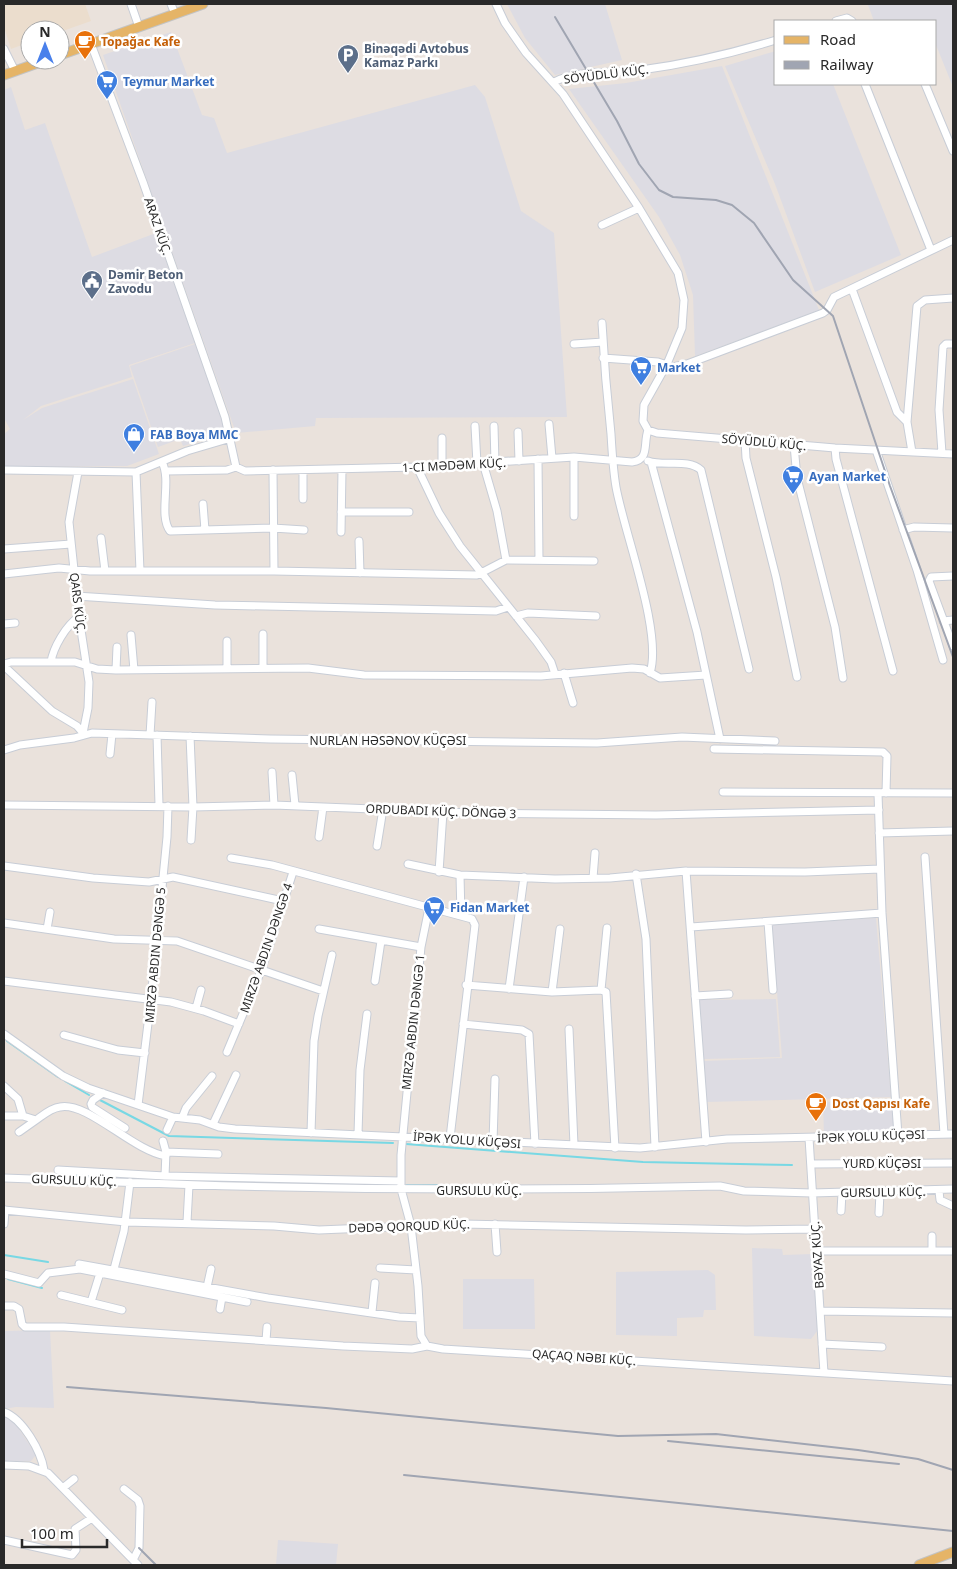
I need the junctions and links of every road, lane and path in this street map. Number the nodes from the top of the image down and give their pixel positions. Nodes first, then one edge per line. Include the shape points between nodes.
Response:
1 (131, 4) edge
2 (171, 4) edge
3 (203, 4) edge
4 (496, 4) edge
5 (175, 14) junction
6 (139, 27) junction
7 (774, 40) edge
8 (91, 44) junction
9 (4, 49) edge
10 (70, 51) edge
11 (20, 69) edge
12 (15, 71) junction
13 (4, 75) edge
14 (554, 82) junction
15 (865, 85) edge
16 (925, 85) edge
17 (953, 151) edge
18 (639, 208) junction
19 (602, 225) dead end
20 (953, 240) edge
21 (931, 250) junction
22 (852, 289) junction
23 (953, 298) edge
24 (602, 323) dead end
25 (602, 342) junction
26 (574, 344) dead end
27 (953, 344) edge
28 (603, 358) junction
29 (667, 364) junction
30 (907, 422) junction
31 (549, 424) dead end
32 (475, 426) dead end
33 (494, 426) dead end
34 (648, 430) junction
35 (518, 432) dead end
36 (231, 438) junction
37 (442, 438) dead end
38 (745, 440) junction
39 (794, 445) junction
40 (835, 448) junction
41 (876, 450) junction
42 (912, 452) junction
43 (942, 453) junction
44 (953, 454) edge
45 (574, 457) junction
46 (552, 458) junction
47 (538, 459) junction
48 (643, 459) junction
49 (519, 461) junction
50 (613, 461) junction
51 (162, 462) junction
52 (651, 462) junction
53 (495, 463) junction
54 (480, 464) junction
55 (442, 466) junction
56 (236, 467) junction
57 (417, 467) junction
58 (4, 470) edge
59 (273, 470) junction
60 (303, 470) junction
61 (342, 470) junction
62 (166, 471) junction
63 (78, 472) junction
64 (136, 472) junction
65 (303, 498) dead end
66 (203, 504) dead end
67 (341, 512) junction
68 (409, 512) dead end
69 (574, 516) dead end
70 (273, 528) junction
71 (953, 528) edge
72 (206, 530) junction
73 (304, 530) dead end
74 (903, 530) junction
75 (341, 532) dead end
76 (101, 538) dead end
77 (359, 541) dead end
78 (71, 544) junction
79 (4, 549) edge
80 (506, 560) junction
81 (538, 560) junction
82 (594, 561) dead end
83 (74, 570) junction
84 (106, 571) junction
85 (140, 571) junction
86 (274, 571) junction
87 (360, 573) junction
88 (4, 574) edge
89 (483, 574) junction
90 (953, 576) edge
91 (76, 596) junction
92 (508, 607) junction
93 (516, 616) junction
94 (596, 616) dead end
95 (79, 618) junction
96 (953, 620) edge
97 (943, 621) junction
98 (15, 623) dead end
99 (4, 624) edge
100 (263, 634) dead end
101 (131, 635) dead end
102 (227, 641) dead end
103 (953, 646) edge
104 (117, 647) dead end
105 (943, 660) dead end
106 (51, 662) junction
107 (4, 665) edge
108 (86, 665) junction
109 (263, 668) junction
110 (227, 669) junction
111 (749, 669) dead end
112 (116, 670) junction
113 (134, 670) junction
114 (893, 671) dead end
115 (650, 672) junction
116 (564, 673) junction
117 (555, 674) junction
118 (706, 675) junction
119 (797, 677) dead end
120 (843, 678) dead end
121 (152, 702) dead end
122 (573, 703) dead end
123 (83, 734) junction
124 (112, 734) junction
125 (153, 735) junction
126 (190, 736) junction
127 (720, 739) junction
128 (775, 741) dead end
129 (714, 749) dead end
130 (4, 750) edge
131 (110, 754) dead end
132 (272, 772) dead end
133 (292, 775) dead end
134 (723, 792) dead end
135 (882, 793) junction
136 (953, 793) edge
137 (4, 805) edge
138 (158, 805) junction
139 (274, 805) junction
140 (295, 805) junction
141 (168, 806) junction
142 (323, 806) junction
143 (193, 807) junction
144 (383, 809) junction
145 (879, 810) junction
146 (443, 812) junction
147 (953, 832) edge
148 (879, 833) junction
149 (319, 837) dead end
150 (191, 840) dead end
151 (377, 846) dead end
152 (595, 853) dead end
153 (231, 858) dead end
154 (924, 858) dead end
155 (408, 864) dead end
156 (4, 866) edge
157 (880, 869) junction
158 (686, 871) junction
159 (293, 872) junction
160 (439, 872) junction
161 (460, 874) junction
162 (636, 874) junction
163 (524, 877) junction
164 (593, 878) junction
165 (162, 879) junction
166 (283, 901) junction
167 (429, 908) junction
168 (50, 912) dead end
169 (882, 913) junction
170 (461, 916) junction
171 (768, 922) junction
172 (4, 923) edge
173 (608, 928) dead end
174 (691, 928) junction
175 (47, 929) junction
176 (319, 929) dead end
177 (560, 929) dead end
178 (156, 939) junction
179 (380, 941) junction
180 (421, 947) junction
181 (332, 955) dead end
182 (261, 971) junction
183 (4, 981) edge
184 (376, 981) dead end
185 (466, 985) junction
186 (509, 989) junction
187 (201, 990) dead end
188 (601, 990) junction
189 (773, 990) dead end
190 (323, 991) junction
191 (552, 992) junction
192 (729, 994) dead end
193 (695, 996) junction
194 (151, 999) junction
195 (196, 1008) junction
196 (367, 1014) dead end
197 (239, 1024) junction
198 (463, 1024) junction
199 (569, 1029) dead end
200 (4, 1034) edge
201 (64, 1035) dead end
202 (227, 1052) dead end
203 (145, 1053) junction
204 (236, 1075) dead end
205 (212, 1076) dead end
206 (495, 1079) dead end
207 (4, 1086) edge
208 (103, 1093) junction
209 (138, 1105) junction
210 (4, 1116) edge
211 (23, 1116) junction
212 (173, 1117) junction
213 (182, 1118) junction
214 (36, 1120) junction
215 (213, 1124) junction
216 (125, 1128) dead end
217 (167, 1130) dead end
218 (19, 1132) dead end
219 (310, 1133) junction
220 (358, 1134) junction
221 (944, 1134) junction
222 (953, 1134) edge
223 (898, 1135) junction
224 (402, 1136) junction
225 (450, 1138) junction
226 (809, 1138) junction
227 (163, 1141) dead end
228 (494, 1142) junction
229 (706, 1142) junction
230 (535, 1144) junction
231 (574, 1145) junction
232 (655, 1147) junction
233 (615, 1148) junction
234 (166, 1154) junction
235 (218, 1154) dead end
236 (953, 1163) edge
237 (811, 1164) junction
238 (58, 1170) dead end
239 (165, 1176) junction
240 (4, 1178) edge
241 (130, 1182) junction
242 (189, 1185) junction
243 (401, 1185) junction
244 (953, 1189) edge
245 (939, 1191) junction
246 (812, 1193) junction
247 (842, 1193) junction
248 (880, 1193) junction
249 (953, 1206) edge
250 (4, 1210) edge
251 (842, 1211) dead end
252 (879, 1213) dead end
253 (126, 1222) junction
254 (187, 1222) junction
255 (4, 1224) edge
256 (495, 1224) junction
257 (410, 1226) junction
258 (815, 1229) junction
259 (932, 1236) dead end
260 (932, 1251) junction
261 (953, 1251) edge
262 (497, 1252) dead end
263 (816, 1252) junction
264 (79, 1264) dead end
265 (380, 1268) dead end
266 (114, 1269) junction
267 (210, 1269) dead end
268 (416, 1270) junction
269 (101, 1271) junction
270 (4, 1274) edge
271 (375, 1283) dead end
272 (208, 1287) junction
273 (61, 1295) dead end
274 (222, 1297) junction
275 (91, 1302) junction
276 (246, 1302) dead end
277 (4, 1306) edge
278 (220, 1308) dead end
279 (122, 1310) dead end
280 (820, 1311) junction
281 (372, 1312) junction
282 (953, 1314) edge
283 (420, 1318) junction
284 (266, 1327) dead end
285 (266, 1341) junction
286 (822, 1344) junction
287 (427, 1346) junction
288 (882, 1347) dead end
289 (824, 1373) junction
290 (953, 1382) edge
291 (4, 1412) edge
292 (4, 1465) edge
293 (44, 1470) junction
294 (74, 1479) dead end
295 (64, 1487) junction
296 (124, 1490) dead end
297 (92, 1518) junction
298 (4, 1540) edge
299 (953, 1552) edge
300 (136, 1563) edge
301 (919, 1565) edge

1 - 6 street
2 - 5 street
3 - 5 main road
4 - 14 street, SÖYÜDLÜ KÜÇ. via 526,53
5 - 6 main road
6 - 8 main road
7 - 14 street, SÖYÜDLÜ KÜÇ. via 667,66 568,76
8 - 10 main road
8 - 36 street, ARAZ KÜÇ. via 143,182
9 - 12 street
11 - 12 main road
12 - 13 main road
14 - 18 street, SÖYÜDLÜ KÜÇ.
15 - 21 street
16 - 17 street
18 - 19 street
18 - 29 street, SÖYÜDLÜ KÜÇ. via 674,263 682,286 682,328
20 - 21 street
21 - 22 street
22 - 29 street via 831,299 823,313 688,364 673,367
22 - 30 street via 897,412
23 - 30 street via 924,300 917,306
24 - 25 street
25 - 26 street
25 - 28 street
27 - 43 street via 943,347 939,410
28 - 29 street
28 - 50 street
29 - 34 street, SÖYÜDLÜ KÜÇ. via 644,405 643,421
30 - 42 street
31 - 46 street
32 - 54 street
33 - 53 street
34 - 38 street, SÖYÜDLÜ KÜÇ.
34 - 48 street
35 - 49 street
36 - 51 street
36 - 56 street, ARAZ KÜÇ.
37 - 55 street
38 - 39 street, SÖYÜDLÜ KÜÇ.
38 - 119 street via 746,458
39 - 40 street, SÖYÜDLÜ KÜÇ.
39 - 120 street via 799,488 835,627
40 - 41 street, SÖYÜDLÜ KÜÇ.
40 - 114 street
41 - 42 street, SÖYÜDLÜ KÜÇ.
41 - 74 street
42 - 43 street, SÖYÜDLÜ KÜÇ.
43 - 44 street, SÖYÜDLÜ KÜÇ.
45 - 46 street, 1-CI MƏDƏM KÜÇ.
45 - 50 street, 1-CI MƏDƏM KÜÇ.
45 - 69 street
46 - 47 street, 1-CI MƏDƏM KÜÇ.
47 - 49 street, 1-CI MƏDƏM KÜÇ.
47 - 81 street
48 - 50 street, 1-CI MƏDƏM KÜÇ.
48 - 52 street
49 - 53 street, 1-CI MƏDƏM KÜÇ.
50 - 115 street via 616,489 643,590 653,646 654,661
51 - 62 street
51 - 64 street
52 - 111 street via 688,464 701,470
52 - 118 street
53 - 54 street, 1-CI MƏDƏM KÜÇ.
54 - 55 street, 1-CI MƏDƏM KÜÇ.
54 - 80 street via 497,511
55 - 57 street, 1-CI MƏDƏM KÜÇ.
56 - 59 street, 1-CI MƏDƏM KÜÇ. via 246,471
56 - 62 street, 1-CI MƏDƏM KÜÇ. via 218,471
57 - 61 street, 1-CI MƏDƏM KÜÇ.
57 - 89 street via 439,513
58 - 63 street
59 - 60 street, 1-CI MƏDƏM KÜÇ.
59 - 70 street
60 - 61 street, 1-CI MƏDƏM KÜÇ.
60 - 65 street
61 - 67 street
62 - 72 street via 168,530
63 - 64 street
63 - 78 street, QARS KÜÇ. via 71,507
64 - 85 street
66 - 72 street
67 - 68 street
67 - 75 street
70 - 72 street
70 - 73 street
70 - 86 street
71 - 74 street via 914,527
74 - 105 street
76 - 84 street
77 - 87 street
78 - 79 street
78 - 83 street, QARS KÜÇ.
80 - 81 street
80 - 89 street
81 - 82 street
83 - 84 street
83 - 88 street via 59,568
83 - 91 street, QARS KÜÇ.
84 - 85 street
85 - 86 street
86 - 87 street
87 - 89 street
89 - 92 street
90 - 97 street via 929,579
91 - 92 street via 215,605 496,610
91 - 95 street, QARS KÜÇ.
92 - 93 street
93 - 94 street via 528,613
93 - 117 street via 545,653
95 - 106 street via 71,623
95 - 108 street, QARS KÜÇ.
96 - 97 street
97 - 103 street
98 - 99 street
100 - 109 street
101 - 113 street
102 - 110 street
104 - 112 street
106 - 107 street via 11,662
106 - 108 street
107 - 123 street via 52,711 77,726
108 - 112 street
108 - 123 street, QARS KÜÇ. via 89,697
109 - 110 street
109 - 117 street via 308,668 364,675
110 - 113 street
112 - 113 street
115 - 116 street via 632,668
115 - 118 street via 660,678
116 - 117 street
116 - 122 street
118 - 127 street
121 - 125 street
123 - 124 street, NURLAN HƏSƏNOV KÜÇƏSI
123 - 130 street, NURLAN HƏSƏNOV KÜÇƏSI
124 - 125 street, NURLAN HƏSƏNOV KÜÇƏSI
124 - 131 street
125 - 126 street, NURLAN HƏSƏNOV KÜÇƏSI
125 - 138 street
126 - 127 street, NURLAN HƏSƏNOV KÜÇƏSI via 270,740 566,742 682,737
126 - 143 street
127 - 128 street, NURLAN HƏSƏNOV KÜÇƏSI
129 - 135 street via 883,752 887,756
132 - 139 street
133 - 140 street
134 - 135 street
135 - 136 street
135 - 145 street
137 - 138 street, ORDUBADI KÜÇ. DÖNGƏ 3
138 - 141 street, ORDUBADI KÜÇ. DÖNGƏ 3
139 - 140 street, ORDUBADI KÜÇ. DÖNGƏ 3
139 - 143 street, ORDUBADI KÜÇ. DÖNGƏ 3
140 - 142 street, ORDUBADI KÜÇ. DÖNGƏ 3
141 - 143 street, ORDUBADI KÜÇ. DÖNGƏ 3
141 - 165 street, MIRZƏ ABDIN DƏNGƏ 5
142 - 144 street, ORDUBADI KÜÇ. DÖNGƏ 3
142 - 149 street
143 - 150 street
144 - 146 street, ORDUBADI KÜÇ. DÖNGƏ 3
144 - 151 street
145 - 146 street, ORDUBADI KÜÇ. DÖNGƏ 3 via 656,815
145 - 148 street
146 - 160 street
147 - 148 street
148 - 157 street
152 - 164 street
153 - 159 street via 261,862
154 - 221 street
155 - 160 street
156 - 165 street via 93,878 149,882
157 - 158 street
157 - 169 street
158 - 162 street
158 - 174 street
159 - 166 street, MIRZƏ ABDIN DƏNGƏ 4
159 - 167 street
160 - 161 street
161 - 163 street
161 - 170 street
162 - 164 street
162 - 232 street via 646,939
163 - 164 street
163 - 186 street
165 - 166 street via 173,877
165 - 178 street, MIRZƏ ABDIN DƏNGƏ 5
166 - 182 street, MIRZƏ ABDIN DƏNGƏ 4
167 - 170 street
167 - 180 street, MIRZƏ ABDIN DƏNGƏ 1
168 - 175 street
169 - 171 street
169 - 223 street
170 - 185 street via 472,919 474,925
171 - 174 street
171 - 189 street
172 - 175 street
173 - 188 street
174 - 193 street
175 - 178 street via 114,939
176 - 179 street
177 - 191 street
178 - 182 street via 177,942
178 - 194 street, MIRZƏ ABDIN DƏNGƏ 5
179 - 180 street
179 - 184 street
180 - 224 street, MIRZƏ ABDIN DƏNGƏ 1
181 - 190 street
182 - 190 street
182 - 197 street, MIRZƏ ABDIN DƏNGƏ 4
183 - 194 street
185 - 186 street
185 - 198 street
186 - 191 street
187 - 195 street
188 - 191 street
188 - 233 street via 608,995
190 - 219 street via 314,1041
192 - 193 street
193 - 229 street
194 - 195 street
194 - 203 street, MIRZƏ ABDIN DƏNGƏ 5
195 - 197 street
196 - 220 street via 360,1070
197 - 202 street, MIRZƏ ABDIN DƏNGƏ 4
198 - 225 street
198 - 230 street via 522,1030 529,1034
199 - 231 street
200 - 208 street, İPƏK YOLU KÜÇƏSI via 63,1076
201 - 203 street via 118,1050
203 - 209 street, MIRZƏ ABDIN DƏNGƏ 5
204 - 215 street
205 - 213 street via 186,1108
206 - 228 street
207 - 211 street via 18,1099
208 - 209 street, İPƏK YOLU KÜÇƏSI
208 - 216 street via 93,1100 92,1107
209 - 212 street, İPƏK YOLU KÜÇƏSI
210 - 211 street
211 - 214 street
212 - 213 street, İPƏK YOLU KÜÇƏSI
212 - 217 street
213 - 215 street, İPƏK YOLU KÜÇƏSI
214 - 218 street
214 - 234 street via 56,1108 71,1107 151,1153
215 - 219 street, İPƏK YOLU KÜÇƏSI via 235,1129
219 - 220 street, İPƏK YOLU KÜÇƏSI
220 - 224 street, İPƏK YOLU KÜÇƏSI
221 - 222 street, İPƏK YOLU KÜÇƏSI
221 - 223 street, İPƏK YOLU KÜÇƏSI
223 - 226 street, İPƏK YOLU KÜÇƏSI
224 - 225 street, İPƏK YOLU KÜÇƏSI
224 - 243 street
225 - 228 street, İPƏK YOLU KÜÇƏSI
226 - 229 street, İPƏK YOLU KÜÇƏSI
226 - 237 street, BƏYAZ KÜÇ.
227 - 234 street
228 - 230 street, İPƏK YOLU KÜÇƏSI
229 - 232 street, İPƏK YOLU KÜÇƏSI
230 - 231 street, İPƏK YOLU KÜÇƏSI
231 - 233 street, İPƏK YOLU KÜÇƏSI
232 - 233 street, İPƏK YOLU KÜÇƏSI
234 - 235 street
234 - 239 street
236 - 237 street, YURD KÜÇƏSI
237 - 246 street, BƏYAZ KÜÇ.
238 - 239 street
239 - 243 street
240 - 241 street, GURSULU KÜÇ.
241 - 242 street, GURSULU KÜÇ.
241 - 253 street
242 - 243 street, GURSULU KÜÇ.
242 - 254 street
243 - 246 street, GURSULU KÜÇ. via 564,1190 720,1186 744,1191
243 - 257 street
244 - 245 street, GURSULU KÜÇ.
245 - 248 street, GURSULU KÜÇ.
245 - 249 street via 940,1200
246 - 247 street, GURSULU KÜÇ.
246 - 258 street, BƏYAZ KÜÇ.
247 - 248 street, GURSULU KÜÇ.
247 - 251 street
248 - 252 street
250 - 253 street, DƏDƏ QORQUD KÜÇ.
250 - 255 street
253 - 254 street, DƏDƏ QORQUD KÜÇ.
253 - 266 street
254 - 257 street, DƏDƏ QORQUD KÜÇ. via 319,1230
256 - 257 street, DƏDƏ QORQUD KÜÇ.
256 - 258 street, DƏDƏ QORQUD KÜÇ.
256 - 262 street
257 - 268 street
258 - 263 street, BƏYAZ KÜÇ.
259 - 260 street
260 - 261 street
260 - 263 street
263 - 280 street, BƏYAZ KÜÇ.
264 - 269 street
265 - 268 street
266 - 269 street
266 - 272 street
267 - 272 street
268 - 283 street
269 - 270 street via 50,1273 39,1283
269 - 274 street
269 - 275 street
271 - 281 street
272 - 281 street
273 - 275 street
274 - 276 street
274 - 278 street
275 - 279 street
277 - 285 street, QAÇAQ NƏBI KÜÇ. via 19,1309 25,1327
280 - 282 street
280 - 286 street, BƏYAZ KÜÇ.
281 - 283 street
283 - 287 street via 421,1336
284 - 285 street
285 - 287 street, QAÇAQ NƏBI KÜÇ. via 412,1349
286 - 288 street
286 - 289 street, BƏYAZ KÜÇ.
287 - 289 street, QAÇAQ NƏBI KÜÇ.
289 - 290 street, QAÇAQ NƏBI KÜÇ.
291 - 293 street via 19,1423 39,1454
292 - 293 street
293 - 295 street
294 - 295 street
295 - 297 street
296 - 300 street via 138,1500 140,1506
297 - 298 street via 76,1529 76,1550 72,1555
297 - 300 street
299 - 301 main road

